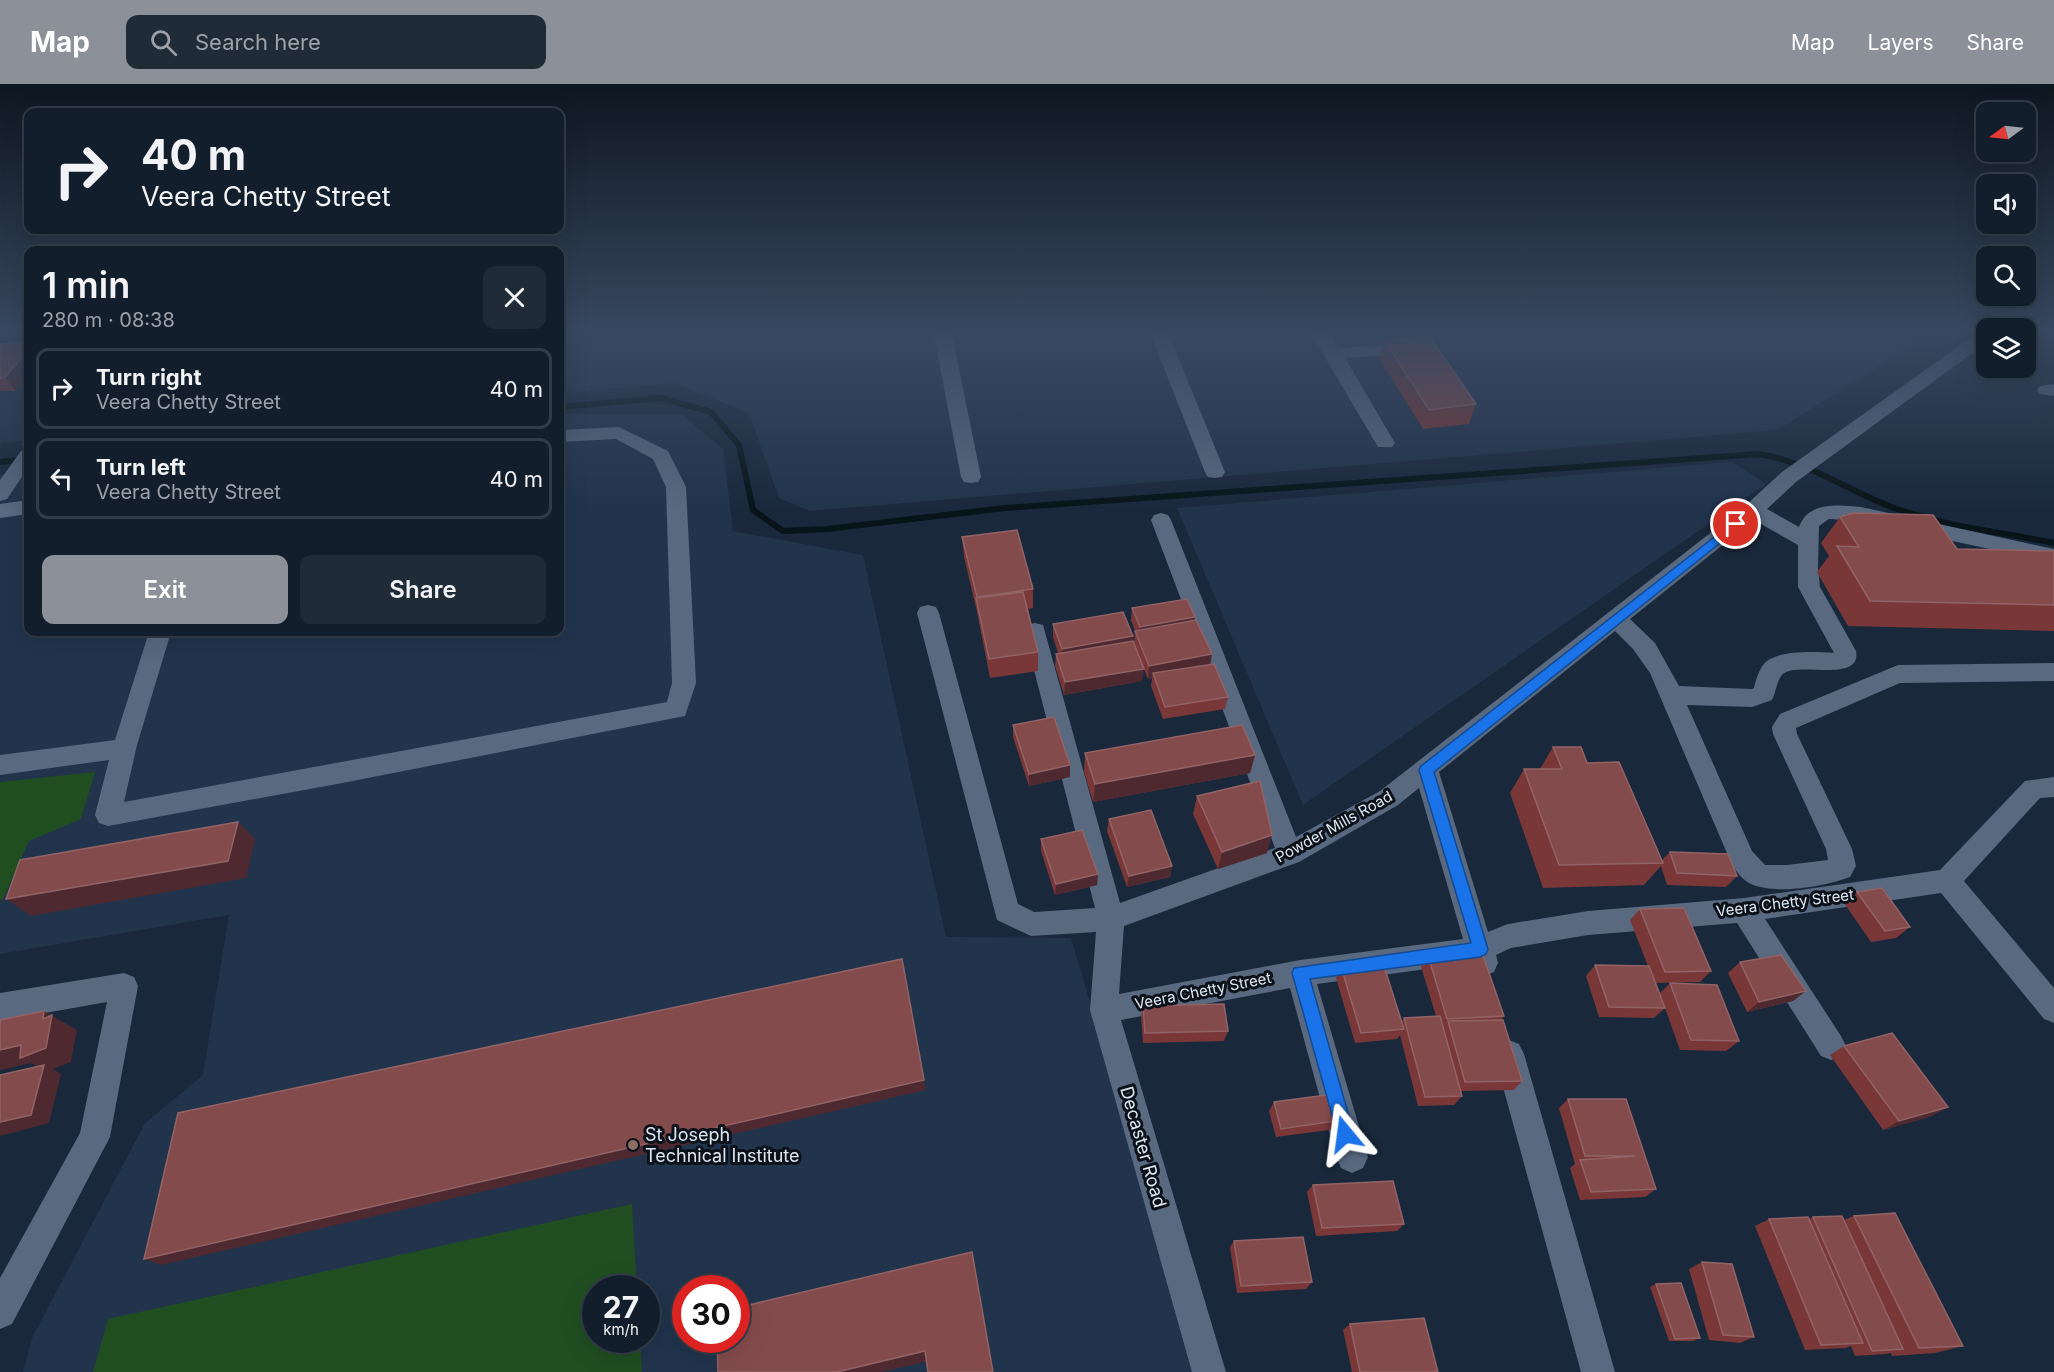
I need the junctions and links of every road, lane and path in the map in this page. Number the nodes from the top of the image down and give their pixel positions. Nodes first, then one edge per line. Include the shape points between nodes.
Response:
1 (953, 390) edge
2 (1182, 390) edge
3 (1355, 390) edge
4 (1910, 390) edge
5 (564, 436) edge
6 (1385, 443) dead end
7 (24, 462) edge
8 (1215, 472) dead end
9 (970, 477) dead end
10 (0, 494) edge
11 (24, 508) edge
12 (1753, 510) junction
13 (0, 511) edge
14 (1161, 520) dead end
15 (1809, 542) junction
16 (2054, 556) edge
17 (928, 613) dead end
18 (1615, 620) junction
19 (1035, 631) edge
20 (159, 636) edge
21 (2054, 672) edge
22 (1671, 696) junction
23 (124, 748) junction
24 (0, 765) edge
25 (1426, 770) junction
26 (2054, 787) edge
27 (1290, 854) junction
28 (1947, 881) junction
29 (1744, 910) junction
30 (1111, 919) junction
31 (1480, 949) junction
32 (1300, 973) junction
33 (1490, 984) edge
34 (0, 1007) edge
35 (2054, 1009) edge
36 (1104, 1010) junction
37 (1503, 1029) edge
38 (1831, 1046) dead end
39 (1352, 1157) dead end
40 (0, 1312) edge
41 (1209, 1372) edge
42 (1598, 1372) edge

1 - 9 street
2 - 8 street
3 - 6 street
4 - 12 street, Powder Mills Road via 1789,477
5 - 23 street via 619,433 661,456 676,487 684,683 677,709 108,815
7 - 10 street
11 - 13 street
12 - 15 street
12 - 18 street, Powder Mills Road
14 - 27 street
15 - 16 street via 1809,525 1815,518 1824,513 1846,512
15 - 22 street via 1809,587 1846,657 1841,661 1775,666 1764,694 1752,698
17 - 30 street, Powder Mills Road via 1007,911 1031,924
18 - 22 street via 1641,640
18 - 25 street, Powder Mills Road
19 - 30 street, Decaster Road
20 - 23 street
21 - 22 street via 1899,675 1788,721 1785,734 1839,849 1843,866 1825,872 1769,877 1754,872 1742,858
23 - 24 street
25 - 27 street, Powder Mills Road via 1389,798
25 - 31 street
26 - 28 street via 2034,788
27 - 30 street, Powder Mills Road
28 - 29 street, Veera Chetty Street
28 - 35 street
29 - 31 street, Veera Chetty Street via 1588,923 1508,936
29 - 38 street
30 - 36 street, Decaster Road
31 - 32 street, Veera Chetty Street
31 - 33 street
32 - 36 street, Veera Chetty Street
32 - 39 street
34 - 40 street via 124,986 95,1137
36 - 41 street, Decaster Road
37 - 42 street

